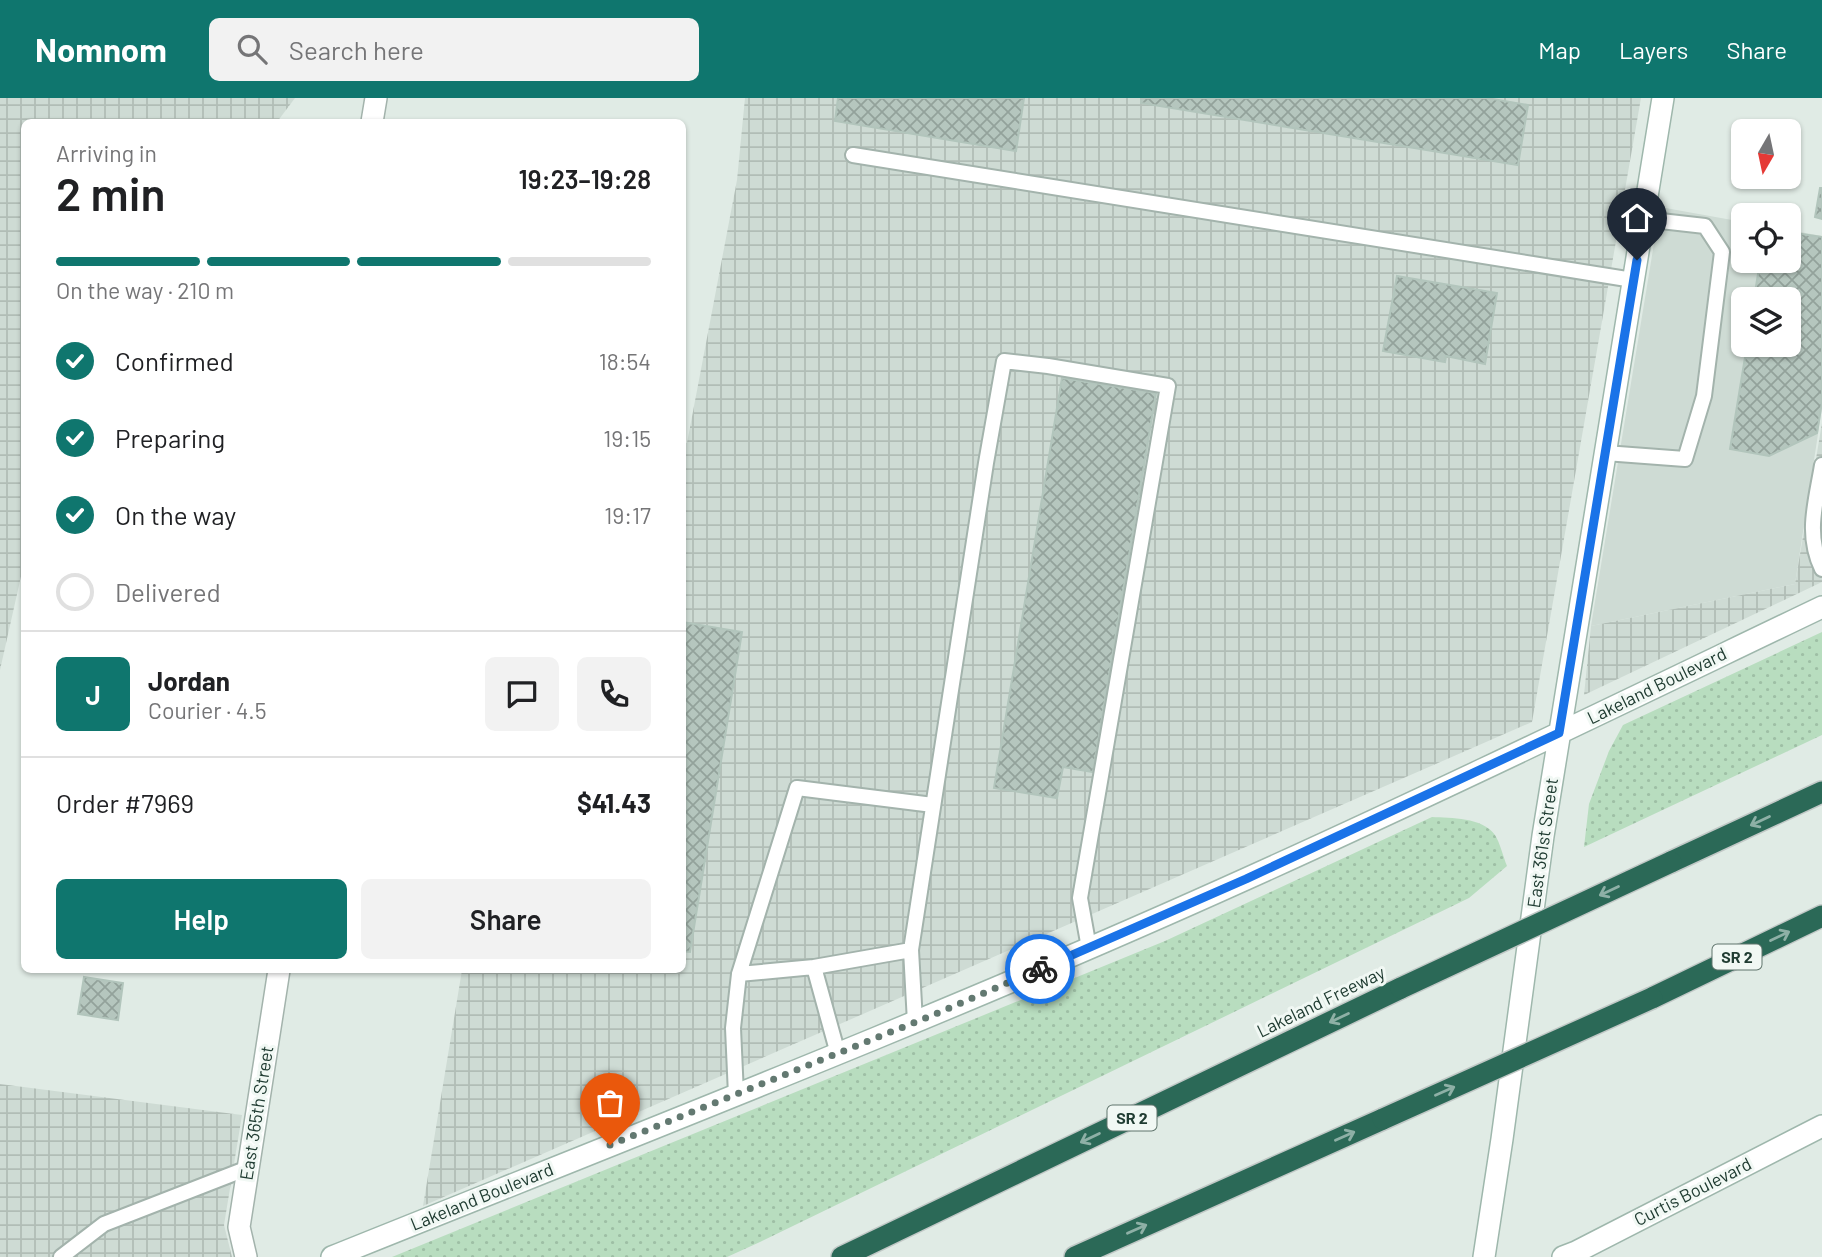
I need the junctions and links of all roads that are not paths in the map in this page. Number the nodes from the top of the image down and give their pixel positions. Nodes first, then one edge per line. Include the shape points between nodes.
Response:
1 (376, 98) edge
2 (1663, 98) edge
3 (372, 119) edge
4 (853, 155) dead end
5 (1643, 219) junction
6 (1633, 280) junction
7 (1605, 453) junction
8 (1822, 465) edge
9 (1822, 569) edge
10 (1822, 607) edge
11 (1559, 733) junction
12 (1822, 792) edge
13 (933, 805) junction
14 (1822, 916) edge
15 (1088, 948) junction
16 (911, 950) junction
17 (814, 967) junction
18 (279, 973) edge
19 (739, 974) junction
20 (915, 1023) junction
21 (838, 1054) junction
22 (736, 1095) junction
23 (1822, 1126) edge
24 (248, 1167) junction
25 (863, 1247) junction
26 (61, 1257) edge
27 (246, 1257) edge
28 (332, 1257) edge
29 (832, 1257) edge
30 (842, 1257) edge
31 (1075, 1257) edge
32 (1484, 1257) edge
33 (1563, 1257) edge

1 - 3 street
2 - 5 street, East 361st Street
4 - 6 lane
5 - 6 street, East 361st Street
5 - 7 lane via 1705,226 1722,252 1704,396 1685,459
6 - 7 street, East 361st Street
7 - 11 street, East 361st Street
8 - 9 lane via 1811,528
10 - 11 street, Lakeland Boulevard
11 - 15 street, Lakeland Boulevard
11 - 32 street, East 361st Street
12 -> 25 highway, Lakeland Freeway / SR 2, bridge
13 - 15 lane via 1004,361 1168,386 1080,898
13 - 16 lane
13 - 19 lane via 797,788
31 -> 14 highway, SR 2, bridge via 1652,998
15 - 20 street, Lakeland Boulevard
16 - 17 lane
16 - 20 lane
17 - 19 lane
17 - 21 lane
18 - 24 street, East 365th Street
19 - 22 lane via 733,1028
20 - 21 street, Lakeland Boulevard
21 - 22 street, Lakeland Boulevard
22 - 28 street, Lakeland Boulevard
23 - 33 street, Curtis Boulevard
24 - 26 lane via 104,1224
24 - 27 street, East 365th Street via 239,1227
25 - 29 highway
25 - 30 highway, Lakeland Freeway / SR 2

